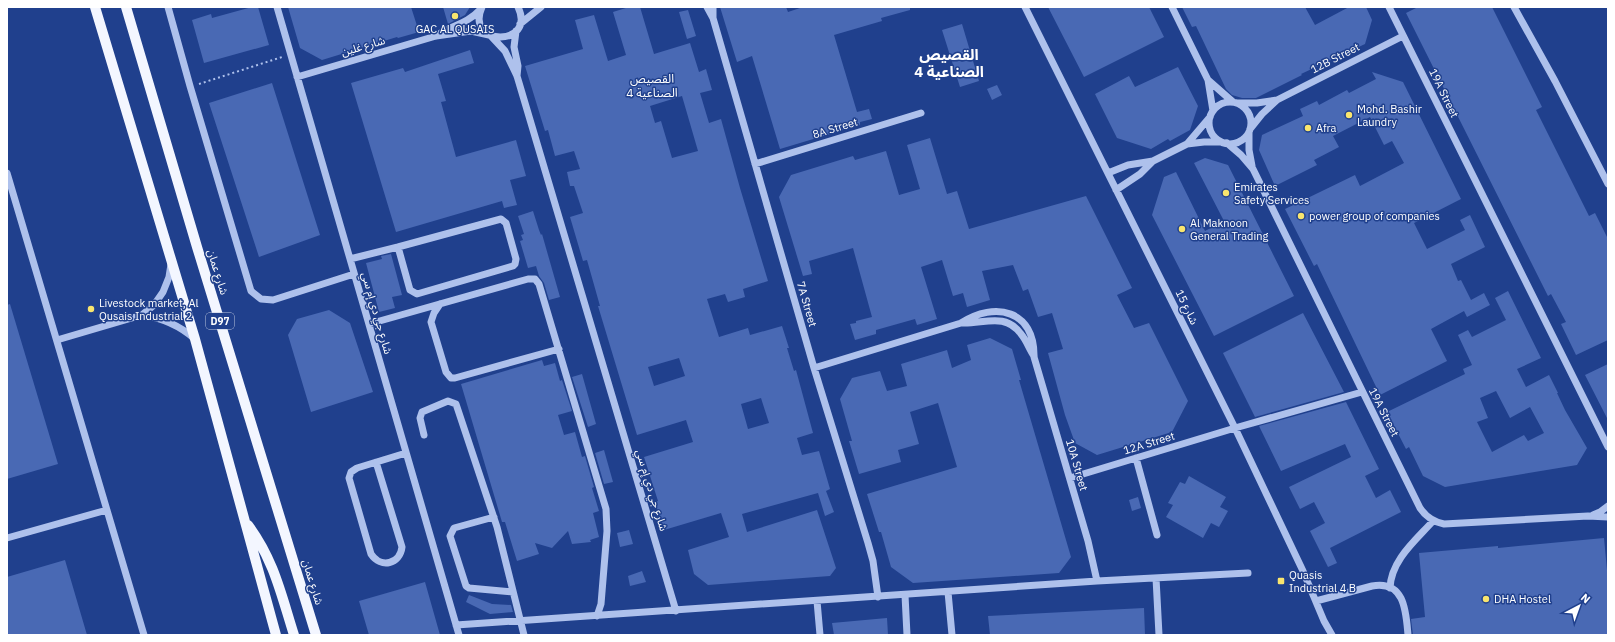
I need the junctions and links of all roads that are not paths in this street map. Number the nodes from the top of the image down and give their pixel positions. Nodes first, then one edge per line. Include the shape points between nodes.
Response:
1 (95, 7) edge
2 (126, 7) edge
3 (168, 7) edge
4 (277, 7) edge
5 (518, 7) edge
6 (541, 7) edge
7 (707, 7) edge
8 (713, 7) edge
9 (1025, 7) edge
10 (1172, 7) edge
11 (1389, 7) edge
12 (1514, 7) edge
13 (482, 8) edge
14 (713, 18) junction
15 (520, 24) junction
16 (516, 31) junction
17 (490, 35) junction
18 (436, 36) junction
19 (1403, 36) junction
20 (517, 76) junction
21 (297, 77) junction
22 (1208, 80) junction
23 (1277, 100) junction
24 (1235, 103) junction
25 (921, 113) dead end
26 (1211, 114) junction
27 (1249, 130) junction
28 (1224, 142) junction
29 (1187, 144) junction
30 (1152, 161) junction
31 (755, 164) junction
32 (1253, 169) junction
33 (7, 173) edge
34 (1108, 173) junction
35 (1608, 184) edge
36 (1116, 190) junction
37 (398, 247) junction
38 (350, 259) junction
39 (171, 262) junction
40 (354, 274) junction
41 (440, 304) junction
42 (142, 315) junction
43 (369, 324) junction
44 (195, 339) junction
45 (57, 340) junction
46 (559, 349) junction
47 (814, 368) junction
48 (1362, 392) junction
49 (1235, 428) junction
50 (424, 435) dead end
51 (1608, 447) edge
52 (406, 453) junction
53 (1136, 458) junction
54 (376, 462) junction
55 (1070, 478) junction
56 (1608, 506) edge
57 (107, 510) junction
58 (1588, 516) junction
59 (494, 517) junction
60 (1608, 517) edge
61 (244, 520) junction
62 (1433, 521) junction
63 (1157, 535) dead end
64 (7, 538) edge
65 (1248, 572) dead end
66 (1156, 578) junction
67 (1097, 581) junction
68 (1390, 588) junction
69 (513, 592) junction
70 (948, 592) junction
71 (905, 595) junction
72 (878, 597) junction
73 (818, 601) junction
74 (1316, 602) junction
75 (676, 611) junction
76 (598, 616) junction
77 (520, 621) junction
78 (1324, 621) junction
79 (456, 625) junction
80 (144, 635) edge
81 (276, 635) edge
82 (294, 635) edge
83 (316, 635) edge
84 (459, 635) edge
85 (524, 635) edge
86 (820, 635) edge
87 (906, 635) edge
88 (952, 635) edge
89 (1159, 635) edge
90 (1325, 635) edge
91 (1332, 635) edge
92 (1408, 635) edge

1 - 39 main road, D97
2 - 83 main road, شارع عمان / D97
3 - 40 street via 251,291 261,299 273,300
4 - 21 street, شارع جي دي إم سي
5 - 15 street via 521,13
6 - 15 street
7 - 14 street
8 - 14 street
9 - 34 street, شارع 15
10 - 22 street
11 - 19 street, 19A Street
12 - 35 street
13 - 17 street, شارع غلين via 481,26
13 - 18 street, شارع غلين via 466,21
14 - 31 street, 7A Street
15 - 16 street
16 - 17 street, شارع غلين via 507,37 496,38
16 - 20 street, شارع جي دي إم سي via 514,47
17 - 18 street, شارع غلين via 471,31
17 - 20 street, شارع جي دي إم سي via 505,52
18 - 21 street, شارع غلين
19 - 23 street, 12B Street
19 - 51 street, 19A Street
20 - 75 street, شارع جي دي إم سي
21 - 38 street, شارع جي دي إم سي
22 - 24 street
22 - 26 street
23 - 24 street
23 - 27 street
24 - 26 street via 1222,104
24 - 27 street via 1249,114
25 - 31 street, 8A Street
26 - 28 street via 1210,128 1216,138
26 - 29 street
27 - 28 street via 1242,140 1232,144
27 - 32 street
28 - 29 street
28 - 32 street via 1241,155
29 - 30 street
30 - 34 street via 1128,165
30 - 36 street via 1140,174
31 - 47 street, 7A Street
32 - 48 street, 19A Street
33 - 45 street
34 - 36 street, شارع 15
36 - 49 street, شارع 15
37 - 37 street via 500,219 506,223 516,262 510,267 417,294 410,290
37 - 38 street
38 - 40 street, شارع جي دي إم سي
39 - 42 street via 163,292 154,305
39 - 44 main road, D97
40 - 43 street, شارع جي دي إم سي
41 - 43 street
41 - 46 street via 528,279 535,280 539,284
41 - 46 street via 431,322 446,372 451,378
42 - 44 street via 171,322
42 - 45 street
43 - 52 street, شارع جي دي إم سي
44 - 61 main road, D97
45 - 57 street
46 - 76 street via 606,509 607,531
47 - 55 street, 10A Street via 961,323 989,320 1007,323 1021,334 1034,356
47 - 72 street, 7A Street via 868,543
48 - 49 street, 12A Street
48 - 62 street, 19A Street via 1420,508
49 - 53 street, 12A Street
49 - 74 street, شارع 15
50 - 59 street via 420,418 422,412 448,402 456,404
52 - 54 street
52 - 79 street, شارع جي دي إم سي
53 - 55 street, 12A Street
53 - 63 street
54 - 54 street via 354,470 348,481 371,554 377,561 385,564 397,559 402,547
55 - 67 street, 10A Street
56 - 58 street
57 - 64 street
57 - 80 street
58 - 60 street
58 - 62 street via 1444,524
59 - 69 street
59 - 69 street via 454,528 450,536 466,586
61 - 81 main road, D97
61 - 82 main road via 266,551
62 - 68 street via 1398,562 1392,574
65 - 66 street
66 - 67 street
66 - 89 street
67 - 70 street
68 - 74 street via 1372,586
68 - 92 street via 1399,595 1404,605
69 - 77 street
70 - 71 street
70 - 88 street
71 - 72 street
71 - 87 street
72 - 73 street
73 - 75 street
73 - 86 street
74 - 78 street, شارع 15
75 - 76 street
76 - 77 street
77 - 79 street
77 - 85 street
78 - 90 street, شارع 15
78 - 91 street, شارع 15
79 - 84 street, شارع جي دي إم سي

